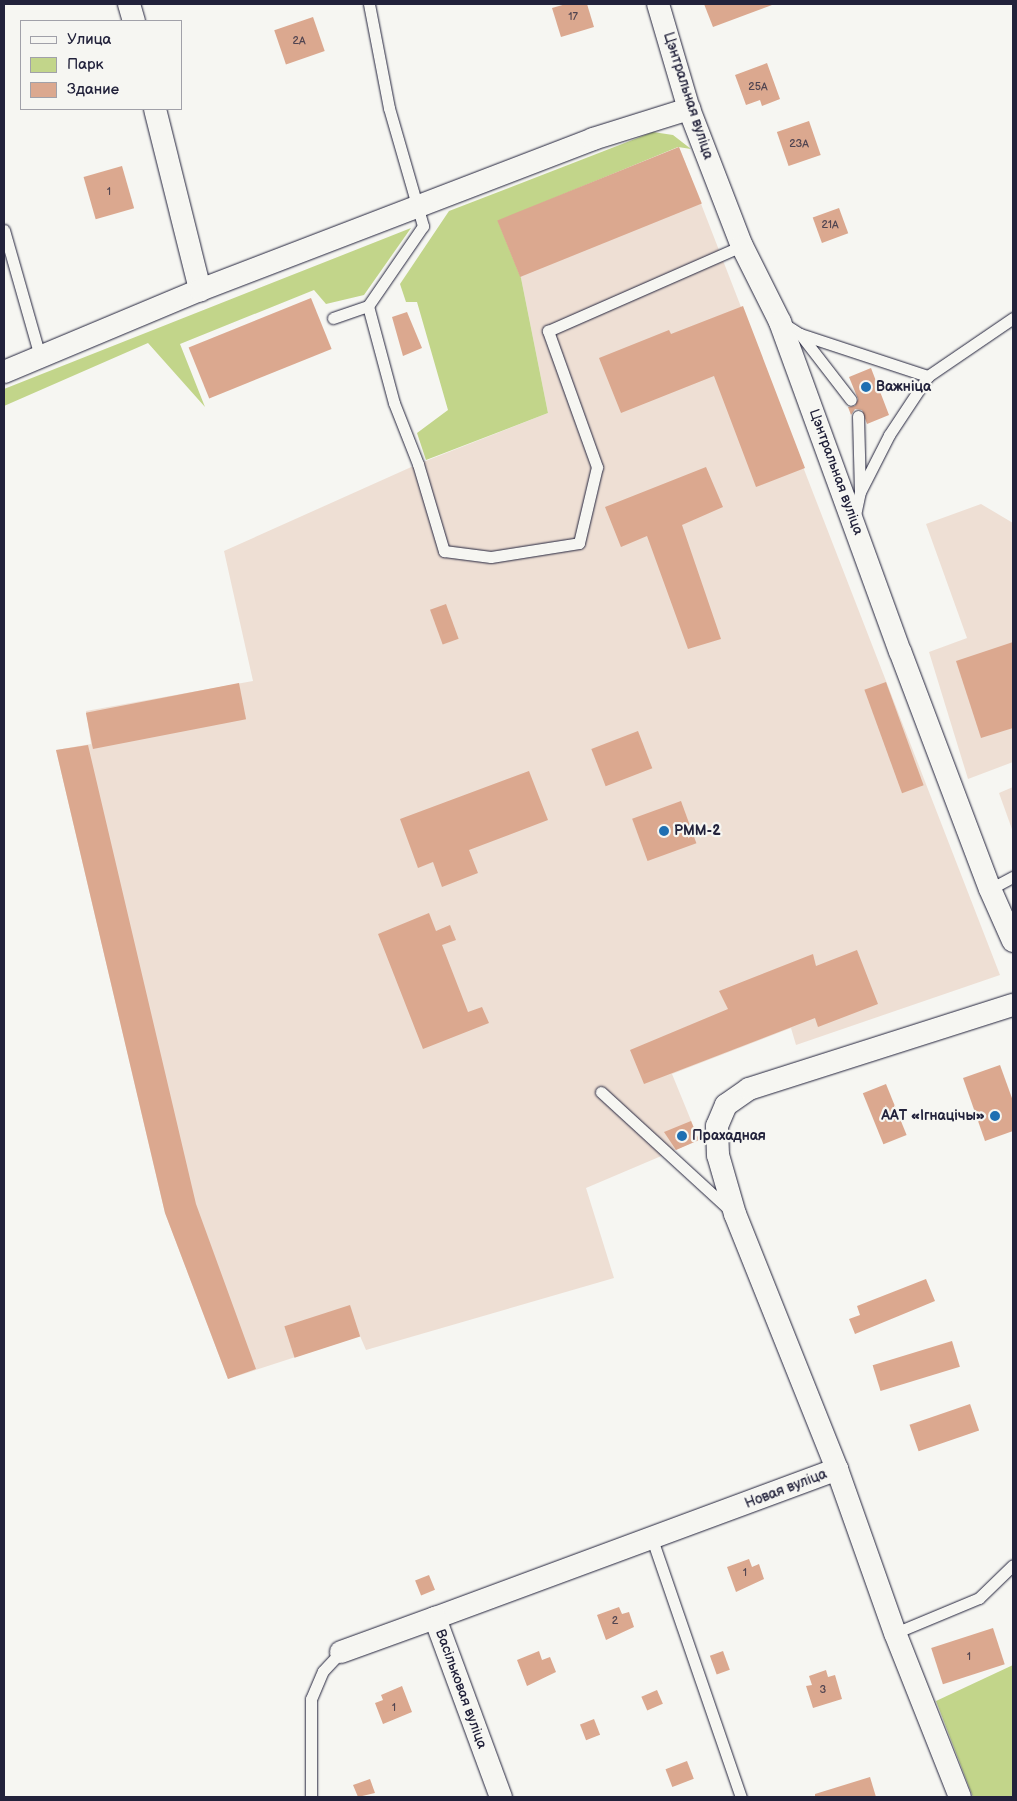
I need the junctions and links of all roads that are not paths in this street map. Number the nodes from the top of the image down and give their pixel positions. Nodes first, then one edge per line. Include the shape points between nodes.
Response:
1 (129, 4) edge
2 (370, 4) edge
3 (658, 4) edge
4 (134, 20) edge
5 (689, 109) junction
6 (155, 110) edge
7 (419, 208) junction
8 (4, 230) edge
9 (742, 246) junction
10 (200, 290) junction
11 (368, 306) junction
12 (333, 318) dead end
13 (1013, 318) edge
14 (780, 322) junction
15 (800, 334) junction
16 (40, 356) junction
17 (4, 372) edge
18 (928, 376) junction
19 (851, 400) dead end
20 (858, 416) dead end
21 (860, 492) junction
22 (854, 522) junction
23 (1013, 877) edge
24 (990, 889) junction
25 (1013, 941) edge
26 (1013, 1005) edge
27 (601, 1092) dead end
28 (735, 1214) junction
29 (837, 1469) junction
30 (652, 1539) junction
31 (1013, 1565) edge
32 (435, 1618) junction
33 (895, 1633) junction
34 (341, 1652) joint
35 (311, 1797) edge
36 (501, 1797) edge
37 (741, 1797) edge
38 (960, 1797) edge

1 - 4 street
2 - 7 lane via 389,108 402,161
3 - 5 street, Цэнтральная вуліца
5 - 7 street via 593,139
5 - 9 street, Цэнтральная вуліца
6 - 10 street
7 - 10 street
7 - 11 lane via 423,226
8 - 16 lane
9 - 11 lane via 548,331 597,467 579,543 569,545 491,557 444,551 418,464 394,404
9 - 14 street, Цэнтральная вуліца
10 - 16 street
11 - 12 lane
13 - 18 lane
14 - 15 lane
14 - 22 street, Цэнтральная вуліца
15 - 18 lane
15 - 19 lane
16 - 17 street
18 - 21 lane via 889,435
20 - 21 lane
21 - 22 lane
22 - 24 street, Цэнтральная вуліца
23 - 24 lane
24 - 25 street, Цэнтральная вуліца
26 - 28 street via 749,1089 726,1104 717,1126 718,1155
27 - 28 lane
28 - 29 street
29 - 30 street, Новая вуліца
29 - 33 street, Новая вуліца
30 - 32 street, Новая вуліца
30 - 37 lane
31 - 33 lane via 978,1598
32 - 34 street, Васільковая вуліца
32 - 36 street, Васільковая вуліца
33 - 38 street, Новая вуліца
34 - 35 lane via 323,1671 311,1700

